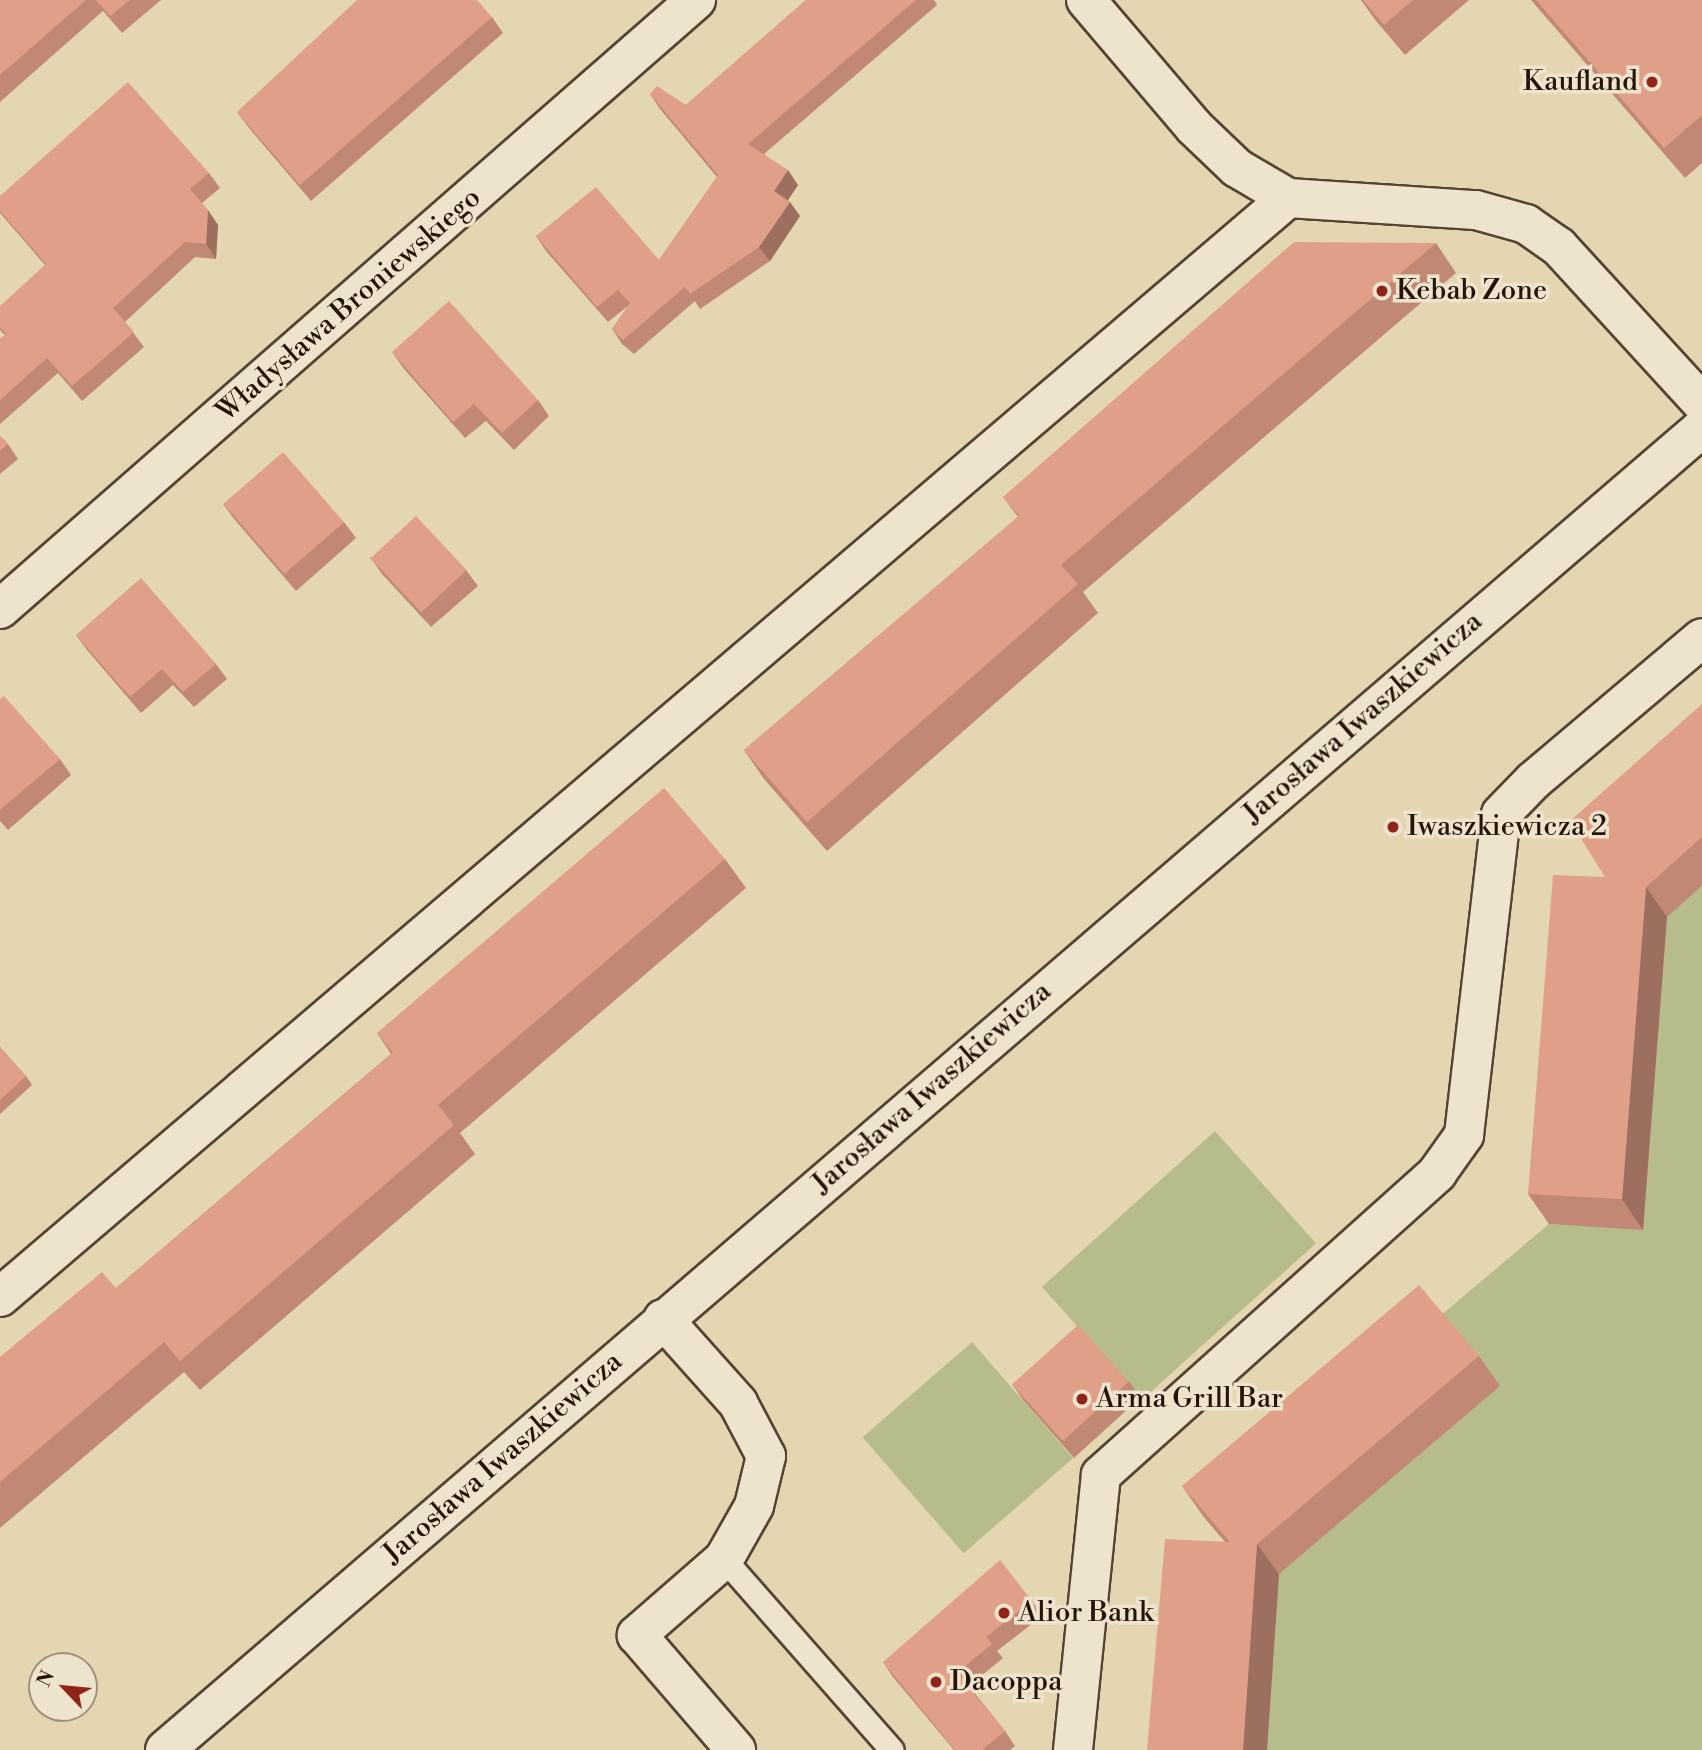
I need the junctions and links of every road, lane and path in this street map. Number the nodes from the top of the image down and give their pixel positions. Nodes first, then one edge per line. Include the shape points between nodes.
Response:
1 (696, 0) edge
2 (1086, 0) edge
3 (1288, 198) junction
4 (1702, 402) edge
5 (1702, 428) edge
6 (0, 609) edge
7 (1702, 638) edge
8 (0, 1297) edge
9 (663, 1318) junction
10 (724, 1559) junction
11 (165, 1750) edge
12 (736, 1750) edge
13 (892, 1750) edge
14 (1073, 1750) edge

1 - 6 street, Władysława Broniewskiego
2 - 3 street via 1194,127 1237,168
3 - 4 street via 1476,210 1526,224 1559,247
3 - 8 street
5 - 9 street, Jarosława Iwaszkiewicza
7 - 14 street via 1533,781 1501,814 1464,1135 1437,1173 1101,1475
9 - 10 street via 738,1404 764,1446 764,1474 754,1506
9 - 11 street, Jarosława Iwaszkiewicza
10 - 12 street via 637,1635
10 - 13 lane

